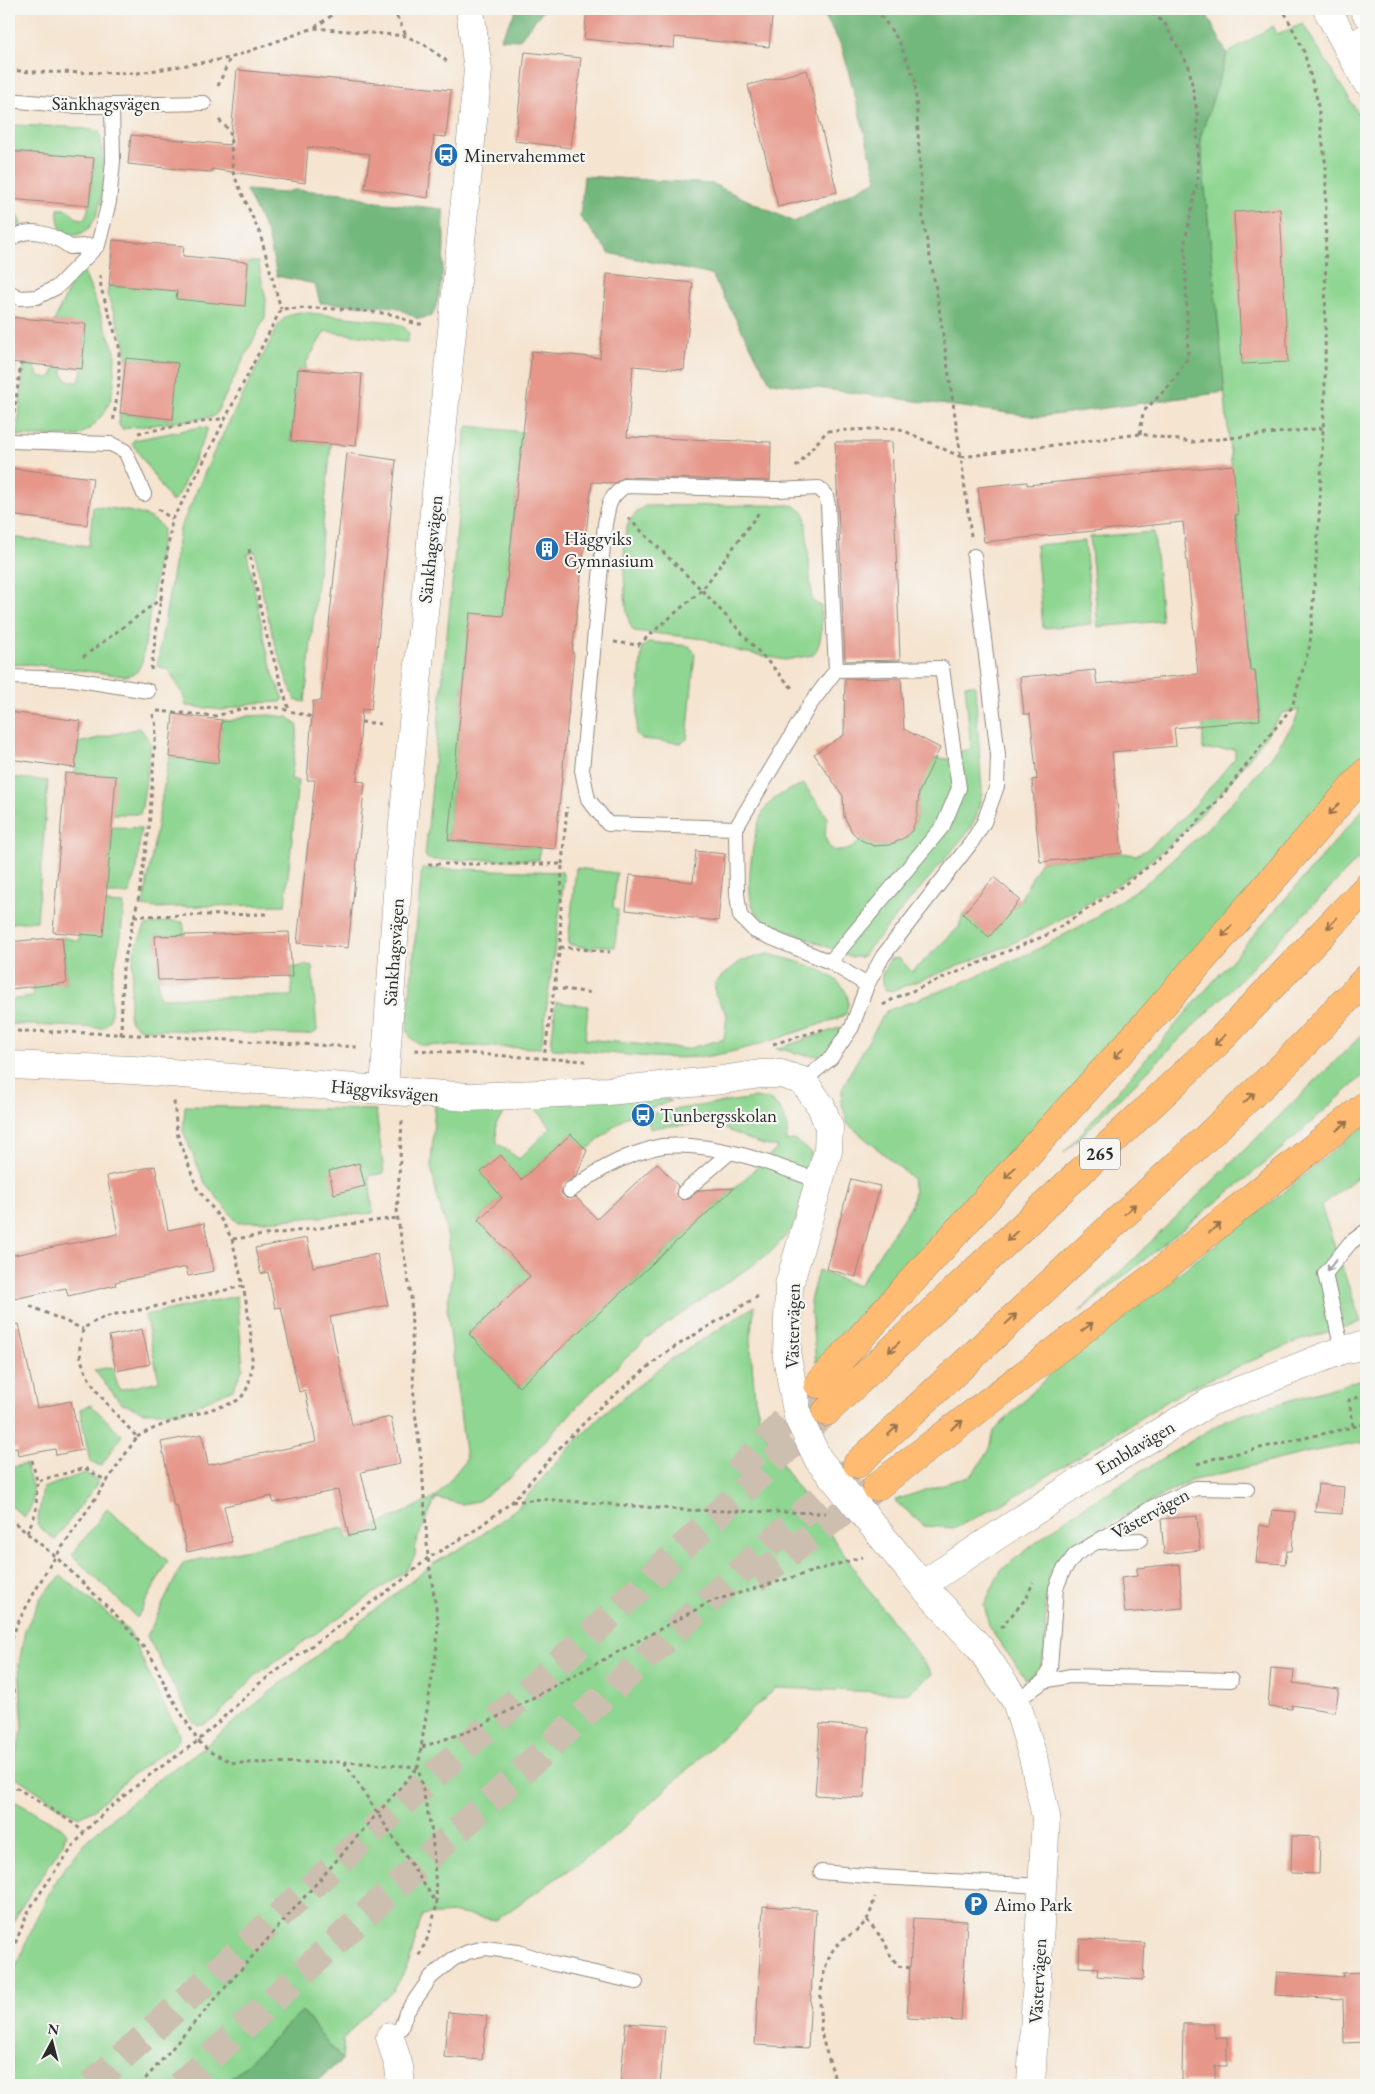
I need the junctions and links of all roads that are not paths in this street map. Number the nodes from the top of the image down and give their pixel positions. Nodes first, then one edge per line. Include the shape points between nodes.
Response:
1 (470, 9) edge
2 (1327, 9) edge
3 (1364, 9) edge
4 (1366, 13) edge
5 (1357, 44) edge
6 (1366, 81) edge
7 (9, 100) edge
8 (204, 103) road end
9 (112, 105) junction
10 (9, 241) edge
11 (98, 245) junction
12 (9, 292) edge
13 (9, 441) edge
14 (144, 494) dead end
15 (974, 556) road end
16 (836, 670) junction
17 (9, 677) edge
18 (148, 691) road end
19 (1366, 772) edge
20 (736, 828) junction
21 (1366, 888) edge
22 (830, 962) junction
23 (1366, 979) edge
24 (867, 984) junction
25 (9, 1065) edge
26 (803, 1081) junction
27 (384, 1090) junction
28 (1366, 1105) edge
29 (729, 1152) junction
30 (820, 1181) junction
31 (570, 1191) dead end
32 (684, 1192) dead end
33 (1366, 1231) edge
34 (1354, 1348) edge
35 (818, 1384) tunnel mouth
36 (826, 1412) tunnel mouth
37 (857, 1464) tunnel mouth
38 (876, 1487) tunnel mouth
39 (1247, 1489) dead end
40 (1140, 1540) dead end
41 (1097, 1542) junction
42 (922, 1585) junction
43 (1231, 1680) dead end
44 (1044, 1681) junction
45 (1016, 1702) junction
46 (821, 1872) dead end
47 (1042, 1886) junction
48 (636, 1982) dead end
49 (390, 2037) joint
50 (401, 2085) edge
51 (1031, 2085) edge

1 - 27 street, Sänkhagsvägen via 478,70 399,864
2 - 5 street
3 - 4 street
5 - 6 street
7 - 9 lane, Sänkhagsvägen via 72,106
8 - 9 lane, Sänkhagsvägen
9 - 11 lane via 110,202
10 - 11 lane via 14,236 37,232 70,247
11 - 12 lane via 57,287 37,297 20,298
13 - 14 lane via 111,444 125,451
15 - 24 lane via 998,755 997,786 984,822 971,843 883,956
16 - 20 lane via 809,706
16 - 20 lane via 828,505 819,488 625,486 614,494 605,524 582,770 588,799 608,824
16 - 22 lane via 942,668 959,788 943,826
17 - 18 lane via 73,679
19 -> 35 highway via 1154,1015
20 - 22 lane via 740,916 755,930
21 -> 36 highway, 265 via 1223,1038
22 - 24 lane
37 -> 23 highway via 1286,1063
24 - 26 lane via 852,1027 831,1058
25 - 27 street, Häggviksvägen via 142,1071
26 - 27 street, Häggviksvägen via 781,1074 760,1074 608,1091 477,1096
26 - 30 street, Västervägen via 821,1106 829,1128 828,1151
38 -> 28 highway via 1157,1274
29 - 30 lane
29 - 31 lane via 661,1146 622,1158
29 - 32 lane
30 - 42 street, Västervägen via 790,1285 787,1357 798,1417 818,1459
33 -> 34 lane via 1350,1243 1325,1274
34 - 42 street, Emblavägen via 1210,1402 1094,1472
39 - 41 lane, Västervägen via 1196,1488 1154,1507
40 - 41 lane
41 - 44 lane, Västervägen via 1075,1555 1056,1588 1050,1668
42 - 45 street, Västervägen via 980,1648
43 - 44 lane via 1070,1676
44 - 45 lane
45 - 47 street, Västervägen via 1033,1756 1046,1817
46 - 47 lane
47 - 51 street, Västervägen
48 - 49 lane via 554,1964 518,1952 485,1948 453,1959 431,1977 406,2013 401,2028
49 - 50 street

